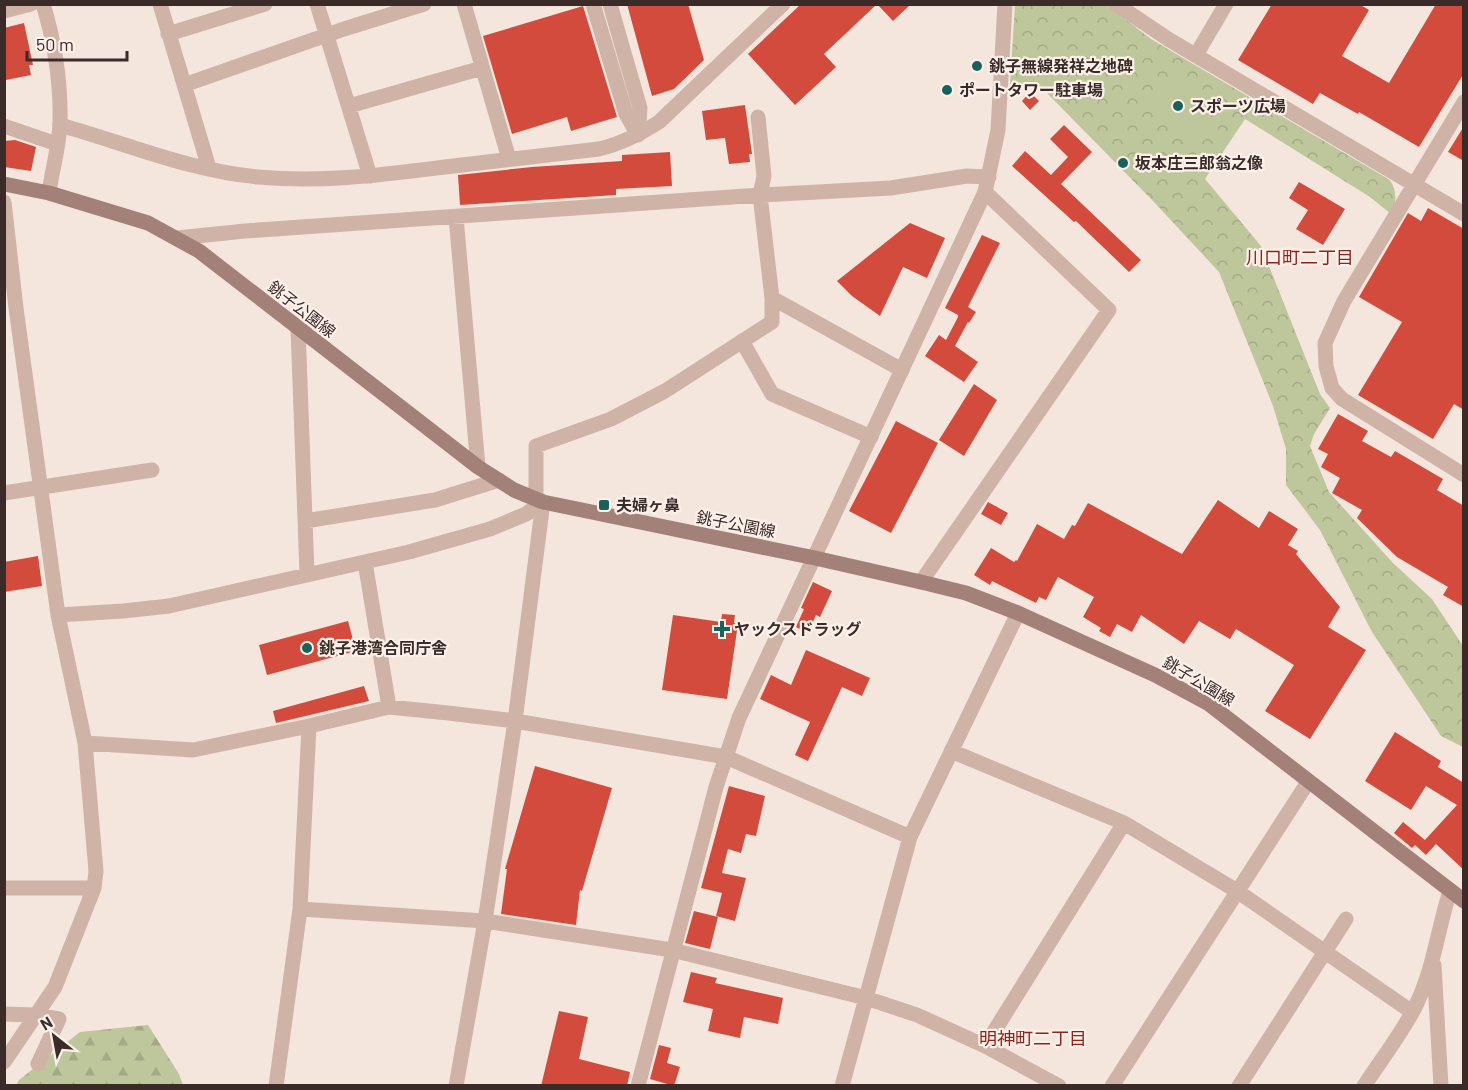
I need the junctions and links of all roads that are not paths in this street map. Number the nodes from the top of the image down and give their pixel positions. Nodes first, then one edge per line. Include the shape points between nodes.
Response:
1 (31, 4) edge
2 (43, 4) edge
3 (160, 4) edge
4 (265, 4) edge
5 (317, 4) edge
6 (424, 4) edge
7 (464, 4) edge
8 (593, 4) edge
9 (610, 4) edge
10 (783, 4) edge
11 (1005, 4) edge
12 (1116, 4) edge
13 (1226, 4) edge
14 (4, 11) edge
15 (168, 34) junction
16 (327, 36) junction
17 (1196, 55) junction
18 (482, 68) junction
19 (184, 85) junction
20 (1464, 102) edge
21 (349, 106) junction
22 (758, 117) dead end
23 (60, 125) junction
24 (4, 126) edge
25 (638, 135) junction
26 (57, 144) junction
27 (509, 159) junction
28 (208, 168) junction
29 (370, 176) junction
30 (4, 184) edge
31 (987, 185) junction
32 (1415, 186) junction
33 (49, 193) junction
34 (760, 195) junction
35 (4, 202) edge
36 (1464, 214) edge
37 (456, 217) junction
38 (177, 238) junction
39 (8, 271) edge
40 (771, 298) junction
41 (298, 328) junction
42 (742, 341) junction
43 (902, 370) junction
44 (871, 437) junction
45 (478, 466) junction
46 (152, 470) dead end
47 (1464, 475) edge
48 (499, 480) junction
49 (40, 487) junction
50 (4, 493) edge
51 (539, 501) junction
52 (305, 522) junction
53 (814, 558) junction
54 (365, 562) junction
55 (307, 573) junction
56 (921, 582) junction
57 (1018, 613) junction
58 (58, 615) junction
59 (389, 707) junction
60 (515, 721) junction
61 (309, 726) junction
62 (85, 743) junction
63 (951, 751) junction
64 (726, 757) junction
65 (1308, 782) junction
66 (1124, 823) junction
67 (910, 837) junction
68 (4, 888) edge
69 (94, 888) junction
70 (1237, 891) junction
71 (1450, 891) junction
72 (1464, 901) edge
73 (300, 909) junction
74 (1346, 919) dead end
75 (484, 921) junction
76 (672, 950) junction
77 (1324, 952) junction
78 (1434, 959) junction
79 (866, 998) junction
80 (1412, 1012) junction
81 (4, 1014) edge
82 (36, 1015) junction
83 (985, 1046) junction
84 (4, 1062) edge
85 (38, 1064) dead end
86 (276, 1086) edge
87 (456, 1086) edge
88 (638, 1086) edge
89 (842, 1086) edge
90 (1059, 1086) edge
91 (1112, 1086) edge
92 (1239, 1086) edge
93 (1364, 1086) edge
94 (1441, 1086) edge

1 - 14 street
2 - 23 street via 58,76
3 - 15 street
4 - 15 street
5 - 16 street
6 - 16 street
7 - 18 street
8 - 25 street via 626,114
9 - 25 street via 640,108
10 - 25 street via 659,122
11 - 31 street via 998,130
12 - 17 street
13 - 17 street
15 - 19 street
16 - 19 street
16 - 21 street
17 - 32 street
18 - 21 street
18 - 27 street
19 - 28 street
20 - 32 street
21 - 29 street
22 - 34 street via 764,176
23 - 26 street
23 - 28 street
24 - 26 street
25 - 27 street via 599,149
26 - 33 street
27 - 29 street
28 - 29 street via 256,177 313,180
30 - 33 main road, 銚子公園線
31 - 34 street via 967,176 891,188
31 - 43 street
31 - 56 street via 1109,310
32 - 36 street
32 - 47 street via 1344,301 1325,343 1326,366 1332,388 1342,399
33 - 38 main road, 銚子公園線 via 148,223
34 - 37 street
34 - 40 street
35 - 39 street
37 - 38 street
37 - 45 street
38 - 41 main road, 銚子公園線 via 199,250
39 - 49 street
40 - 42 street via 772,322
40 - 43 street
41 - 45 main road, 銚子公園線
41 - 52 street
42 - 44 street via 772,394
42 - 51 street via 665,391 611,420 536,446
43 - 44 street
44 - 53 street
45 - 48 main road, 銚子公園線
46 - 49 street
48 - 51 main road, 銚子公園線
48 - 52 street via 435,500
49 - 50 street
49 - 58 street
51 - 53 main road, 銚子公園線
51 - 54 street via 526,514 490,529
51 - 60 street
52 - 55 street
53 - 56 main road, 銚子公園線
53 - 64 street via 739,718
54 - 55 street
54 - 59 street
55 - 58 street via 169,606
56 - 57 main road, 銚子公園線 via 966,593
57 - 63 street
57 - 65 main road, 銚子公園線 via 1155,675 1209,705
58 - 62 street
59 - 60 street
59 - 61 street
60 - 64 street
60 - 75 street
61 - 62 street via 193,750
61 - 73 street
62 - 69 street via 96,871
63 - 66 street
63 - 67 street
64 - 67 street
64 - 76 street
65 - 70 street
65 - 71 main road, 銚子公園線
66 - 70 street
66 - 83 street
67 - 79 street
68 - 69 street
69 - 82 street via 55,987
70 - 77 street
70 - 91 street
71 - 72 main road, 銚子公園線
71 - 78 street
73 - 75 street
73 - 86 street
74 - 77 street
75 - 76 street
75 - 87 street
76 - 79 street
76 - 88 street
77 - 80 street
77 - 92 street
78 - 80 street
78 - 94 street
79 - 83 street via 917,1015
79 - 89 street
80 - 93 street
81 - 82 street
82 - 84 street
82 - 85 street via 59,1019
83 - 90 street

